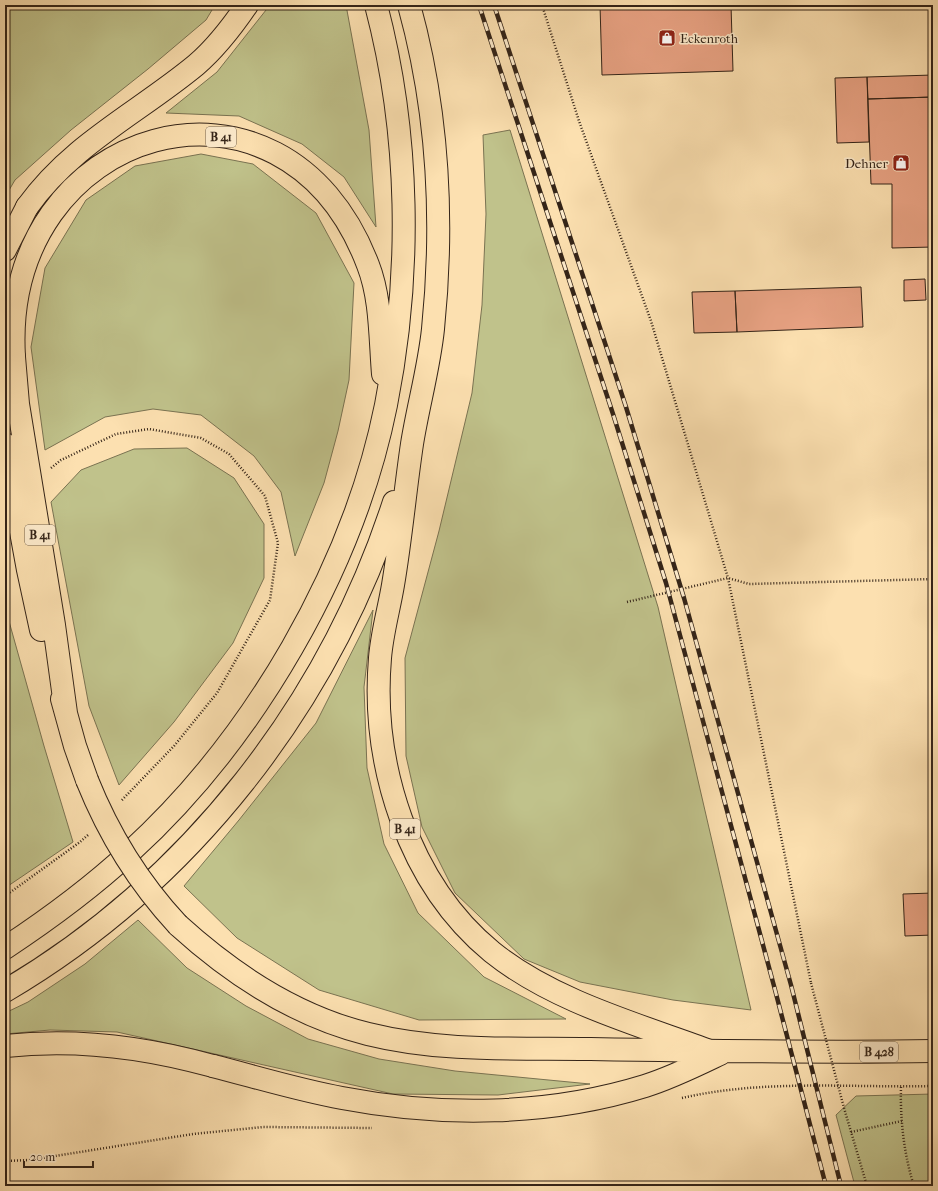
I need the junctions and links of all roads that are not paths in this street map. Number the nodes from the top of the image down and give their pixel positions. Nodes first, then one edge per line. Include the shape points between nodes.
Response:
1 (247, 5) edge
2 (376, 5) edge
3 (409, 5) edge
4 (5, 250) edge
5 (386, 407) junction
6 (413, 442) junction
7 (5, 444) edge
8 (66, 713) junction
9 (5, 948) edge
10 (5, 991) edge
11 (5, 1046) edge
12 (717, 1051) junction
13 (933, 1051) edge

1 - 4 main road via 216,46 197,64 76,153 49,178 27,207
2 - 5 main road, B 41 via 390,67 397,116 403,214 399,311
3 - 6 main road, B 41 via 431,119 439,221 433,332
5 - 8 main road, B 41 via 376,299 368,266 349,224 336,204 320,186 282,157 260,147 215,136 169,137 147,142 104,160 63,196 46,217 24,263 13,309 12,333 18,404
5 - 9 main road, B 41 via 357,505 318,600 290,651 238,731 176,806 132,851 47,920
6 - 10 main road, B 41 via 380,546 360,594 310,688 282,732 206,827 143,889 64,953
6 - 12 main road, B 41 via 393,587 382,644 379,694 380,730 386,765 403,824 416,852 447,905 477,938 510,966 557,993
7 - 8 main road, B 41 via 29,578 43,639
8 - 12 main road, B 41, bridge via 87,780 110,831 144,886 178,925 225,966 278,999 313,1015 367,1034 442,1046
11 - 12 main road via 71,1042 108,1045 165,1054 305,1091 378,1104 460,1110 504,1109 586,1100 645,1086 680,1073
12 - 13 main road, B 428

